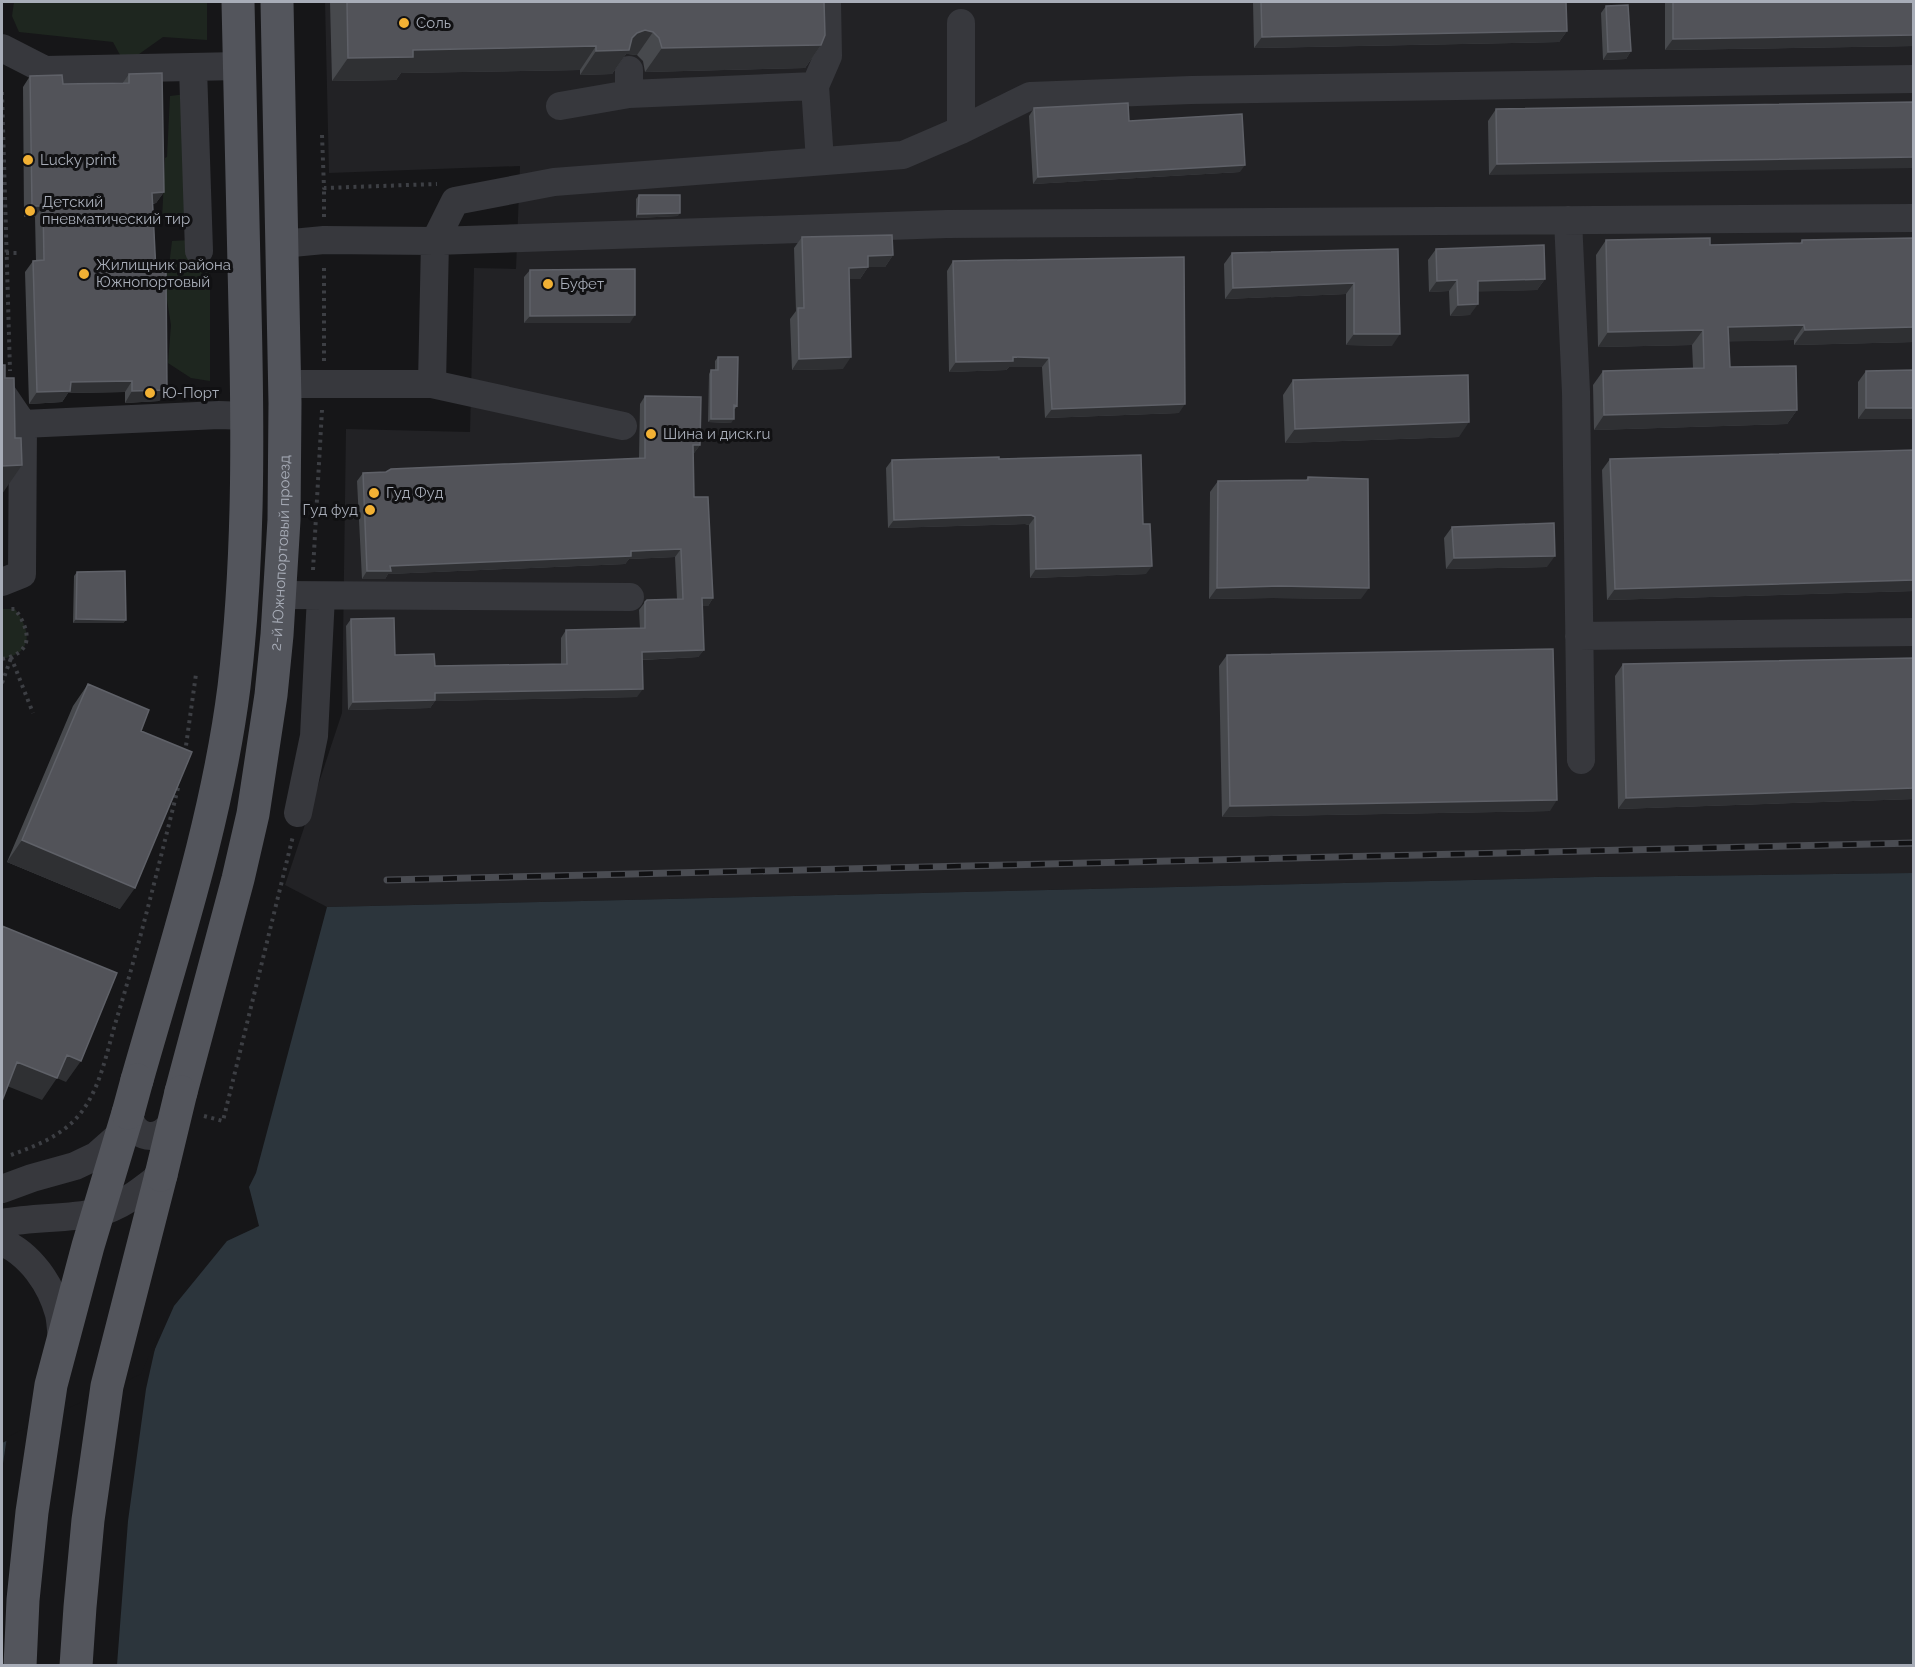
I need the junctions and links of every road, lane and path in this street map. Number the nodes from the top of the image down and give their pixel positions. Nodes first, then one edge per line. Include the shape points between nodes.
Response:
1 (238, 2) edge
2 (277, 2) edge
3 (827, 2) edge
4 (961, 23) dead end
5 (2, 30) edge
6 (2, 49) edge
7 (239, 66) junction
8 (193, 68) junction
9 (1914, 80) edge
10 (815, 86) junction
11 (2, 92) edge
12 (560, 106) dead end
13 (962, 130) junction
14 (322, 135) dead end
15 (2, 160) edge
16 (820, 161) junction
17 (324, 188) junction
18 (455, 201) junction
19 (324, 206) dead end
20 (3, 218) edge
21 (1914, 218) edge
22 (1568, 220) junction
23 (435, 241) junction
24 (282, 244) junction
25 (199, 250) dead end
26 (6, 253) junction
27 (21, 253) dead end
28 (324, 273) dead end
29 (7, 283) junction
30 (2, 289) edge
31 (324, 349) dead end
32 (284, 384) junction
33 (432, 384) junction
34 (12, 409) edge
35 (322, 410) dead end
36 (247, 416) junction
37 (623, 426) dead end
38 (2, 582) edge
39 (317, 582) junction
40 (280, 595) junction
41 (630, 597) dead end
42 (2, 609) edge
43 (1914, 632) edge
44 (1580, 636) junction
45 (12, 657) junction
46 (2, 659) edge
47 (196, 674) dead end
48 (2, 683) edge
49 (33, 713) dead end
50 (185, 759) edge
51 (1581, 760) dead end
52 (179, 782) edge
53 (298, 813) joint
54 (177, 1107) junction
55 (223, 1121) dead end
56 (125, 1123) junction
57 (2, 1159) edge
58 (160, 1175) junction
59 (2, 1189) edge
60 (98, 1213) junction
61 (2, 1223) edge
62 (2, 1242) edge
63 (62, 1345) junction
64 (20, 1665) edge
65 (76, 1665) edge

1 - 7 main road
2 - 24 main road, 2-й Южнопортовый проезд
3 - 10 street via 828,56
4 - 13 street
5 - 6 street
6 - 8 street via 45,70
7 - 8 street
7 - 36 main road
8 - 25 street
9 - 13 street via 1191,90 1030,96
10 - 12 street via 629,82
10 - 16 street
11 - 15 path
13 - 16 street via 903,155
14 - 17 path
15 - 20 path
16 - 18 street via 554,182
17 - 18 path via 453,183
17 - 19 path
18 - 23 street
20 - 26 path
21 - 22 street
22 - 23 street via 947,224
22 - 44 street via 1576,392
23 - 24 street via 324,240
23 - 33 street
24 - 32 main road, 2-й Южнопортовый проезд
26 - 27 path
26 - 29 path
28 - 31 path
29 - 30 path
29 - 34 path
32 - 33 street
32 - 40 main road, 2-й Южнопортовый проезд
33 - 37 street
34 - 36 street
34 - 38 street via 22,574
35 - 39 path
36 - 56 main road, bridge via 240,630 225,749 198,869
39 - 40 street
39 - 41 street
39 - 53 street via 314,736
40 - 54 main road, 2-й Южнопортовый проезд via 271,695 253,814
42 - 45 path via 15,609 28,635 24,648
43 - 44 street
44 - 51 street
45 - 46 path
45 - 48 path
45 - 49 path
47 - 50 path
52 - 57 path via 95,1088 66,1128 47,1141
53 - 55 path
54 - 56 street, bridge via 168,1130 158,1136 147,1136
54 - 58 main road, 2-й Южнопортовый проезд, bridge
56 - 59 street via 96,1156
56 - 60 main road
58 - 60 street via 140,1192
58 - 65 main road, 2-й Южнопортовый проезд via 107,1386 88,1521
60 - 61 street
60 - 63 main road
62 - 63 street via 16,1249 50,1290 59,1315
63 - 64 main road via 51,1385 32,1512

